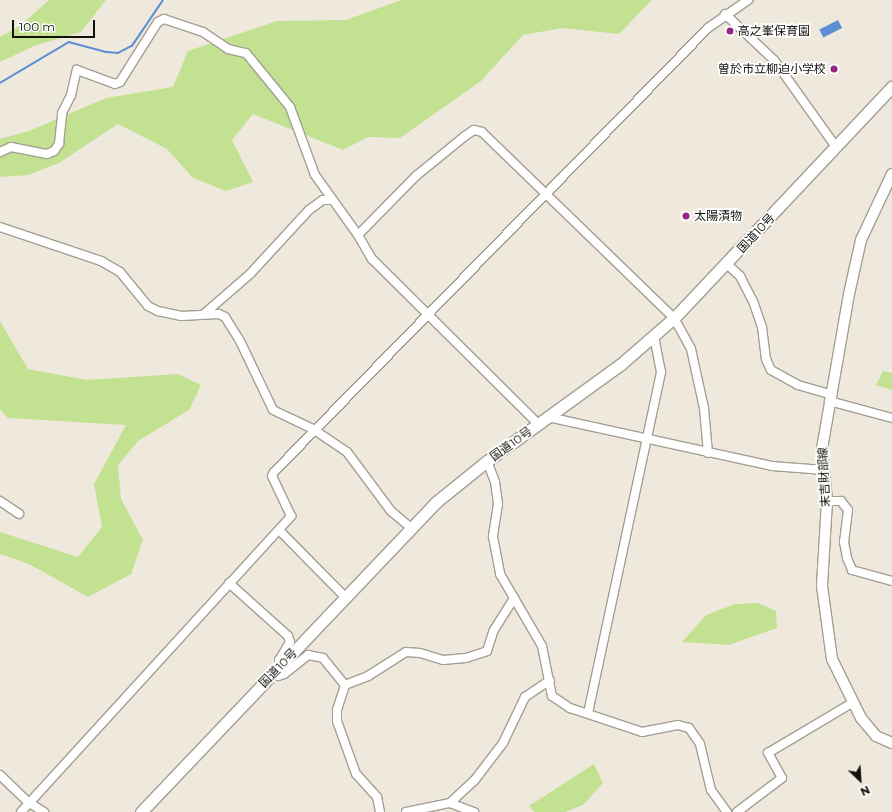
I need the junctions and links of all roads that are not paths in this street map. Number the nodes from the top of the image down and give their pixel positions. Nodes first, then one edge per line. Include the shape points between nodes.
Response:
1 (748, 0) edge
2 (725, 14) junction
3 (892, 87) edge
4 (836, 147) junction
5 (0, 152) edge
6 (892, 174) edge
7 (546, 193) junction
8 (332, 200) junction
9 (0, 227) edge
10 (358, 235) junction
11 (727, 264) junction
12 (204, 314) junction
13 (427, 314) junction
14 (674, 318) junction
15 (654, 336) junction
16 (830, 398) junction
17 (548, 417) junction
18 (892, 418) edge
19 (538, 424) junction
20 (313, 429) junction
21 (648, 440) junction
22 (708, 453) junction
23 (487, 461) junction
24 (824, 470) junction
25 (0, 501) edge
26 (827, 501) junction
27 (19, 514) dead end
28 (411, 528) junction
29 (279, 530) junction
30 (892, 581) edge
31 (229, 583) junction
32 (345, 597) junction
33 (514, 598) junction
34 (276, 670) junction
35 (550, 680) junction
36 (345, 685) junction
37 (852, 703) junction
38 (588, 713) junction
39 (892, 743) edge
40 (0, 775) edge
41 (28, 802) junction
42 (450, 803) junction
43 (21, 812) edge
44 (44, 812) edge
45 (141, 812) edge
46 (380, 812) edge
47 (406, 812) edge
48 (474, 812) edge
49 (728, 812) edge
50 (737, 812) edge

1 - 2 street
2 - 4 street via 774,60
2 - 7 street via 708,28
3 - 4 highway, 国道10号
4 - 11 highway, 国道10号
5 - 8 street via 11,147 47,154 54,151 59,144 62,113 71,95 77,70 115,84 120,82 158,22 164,19 203,32 228,49 246,53 290,107 315,176
6 - 16 main road, 末吉財部線 via 861,240
7 - 10 street via 482,132 474,130 416,176
7 - 13 street
7 - 14 street
8 - 10 street
8 - 12 street via 323,200 309,210 250,274
9 - 12 street via 101,260 120,272 148,306 158,311 181,316
10 - 13 street via 372,259
11 - 14 highway, 国道10号
11 - 16 street via 740,276 753,301 762,327 766,359 771,370
12 - 20 street via 219,314 230,323 273,410
13 - 19 street
13 - 20 street
14 - 15 highway, 国道10号
14 - 22 street via 691,349 704,408
15 - 17 highway, 国道10号
15 - 21 street via 661,372
16 - 18 street
16 - 24 main road, 末吉財部線 via 822,449
17 - 19 highway, 国道10号
17 - 21 street
19 - 23 highway, 国道10号
20 - 28 street via 347,452 391,511
20 - 29 street via 272,476 291,516
21 - 22 street
21 - 38 street
22 - 24 street via 772,466
23 - 28 highway, 国道10号 via 452,488
23 - 33 street via 495,482 498,504 493,526 494,545 500,574
24 - 26 main road, 末吉財部線
25 - 27 street
26 - 30 street via 841,501 848,510 844,542 852,570
26 - 37 main road, 末吉財部線 via 823,554 824,609 832,658
28 - 32 highway, 国道10号
29 - 31 street
29 - 32 street
31 - 34 street via 288,636 290,642
31 - 41 street
32 - 34 highway, 国道10号
33 - 35 street via 542,646
33 - 36 street via 494,630 487,651 466,658 443,660 406,652 368,676
34 - 36 street via 278,676 284,674 308,655 323,658
34 - 45 highway, 国道10号
35 - 38 street via 554,698 570,708
35 - 42 street via 525,697 503,743 474,780
36 - 46 street via 337,710 338,721 356,774 377,797
37 - 39 main road, 末吉財部線 via 869,729 876,736
37 - 50 street via 768,753 782,778
38 - 49 street via 642,732 678,725 689,728 700,744 711,790
40 - 41 street
41 - 43 street
41 - 44 street
42 - 47 street
42 - 48 street

